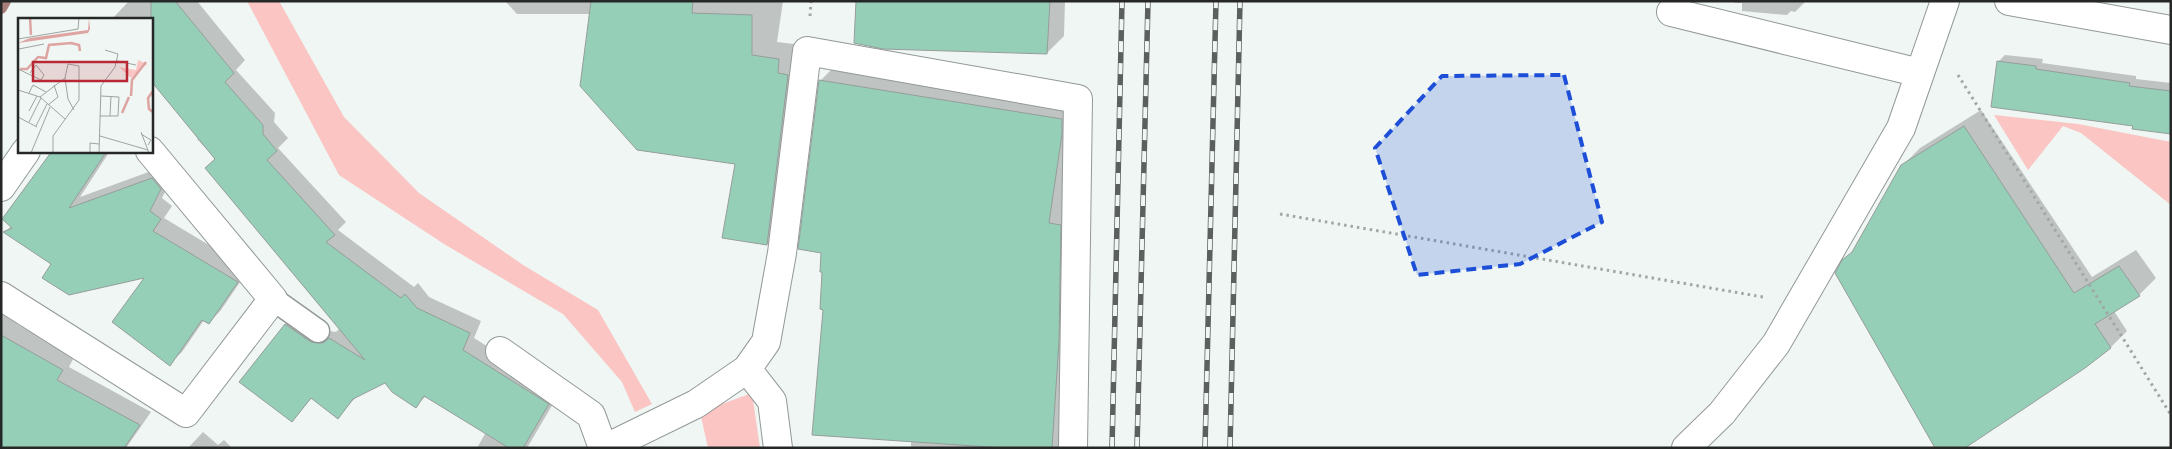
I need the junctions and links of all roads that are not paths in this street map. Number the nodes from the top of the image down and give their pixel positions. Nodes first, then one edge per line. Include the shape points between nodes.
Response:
1 (1945, 1) edge
2 (2010, 1) edge
3 (1671, 12) dead end
4 (2171, 30) edge
5 (1920, 72) junction
6 (25, 152) edge
7 (151, 152) edge
8 (1, 187) edge
9 (1, 296) edge
10 (273, 299) junction
11 (318, 331) dead end
12 (500, 351) dead end
13 (747, 368) junction
14 (604, 448) edge
15 (778, 448) edge
16 (1073, 448) edge
17 (1686, 448) edge

1 - 5 street
2 - 4 street
3 - 5 street
5 - 17 street via 1901,128 1776,344 1722,413
6 - 8 street
7 - 10 street
9 - 10 street via 186,413
10 - 11 lane
12 - 14 street via 591,415
13 - 14 street via 696,404
13 - 15 street via 772,401
13 - 16 street via 766,342 782,253 807,51 1078,99

